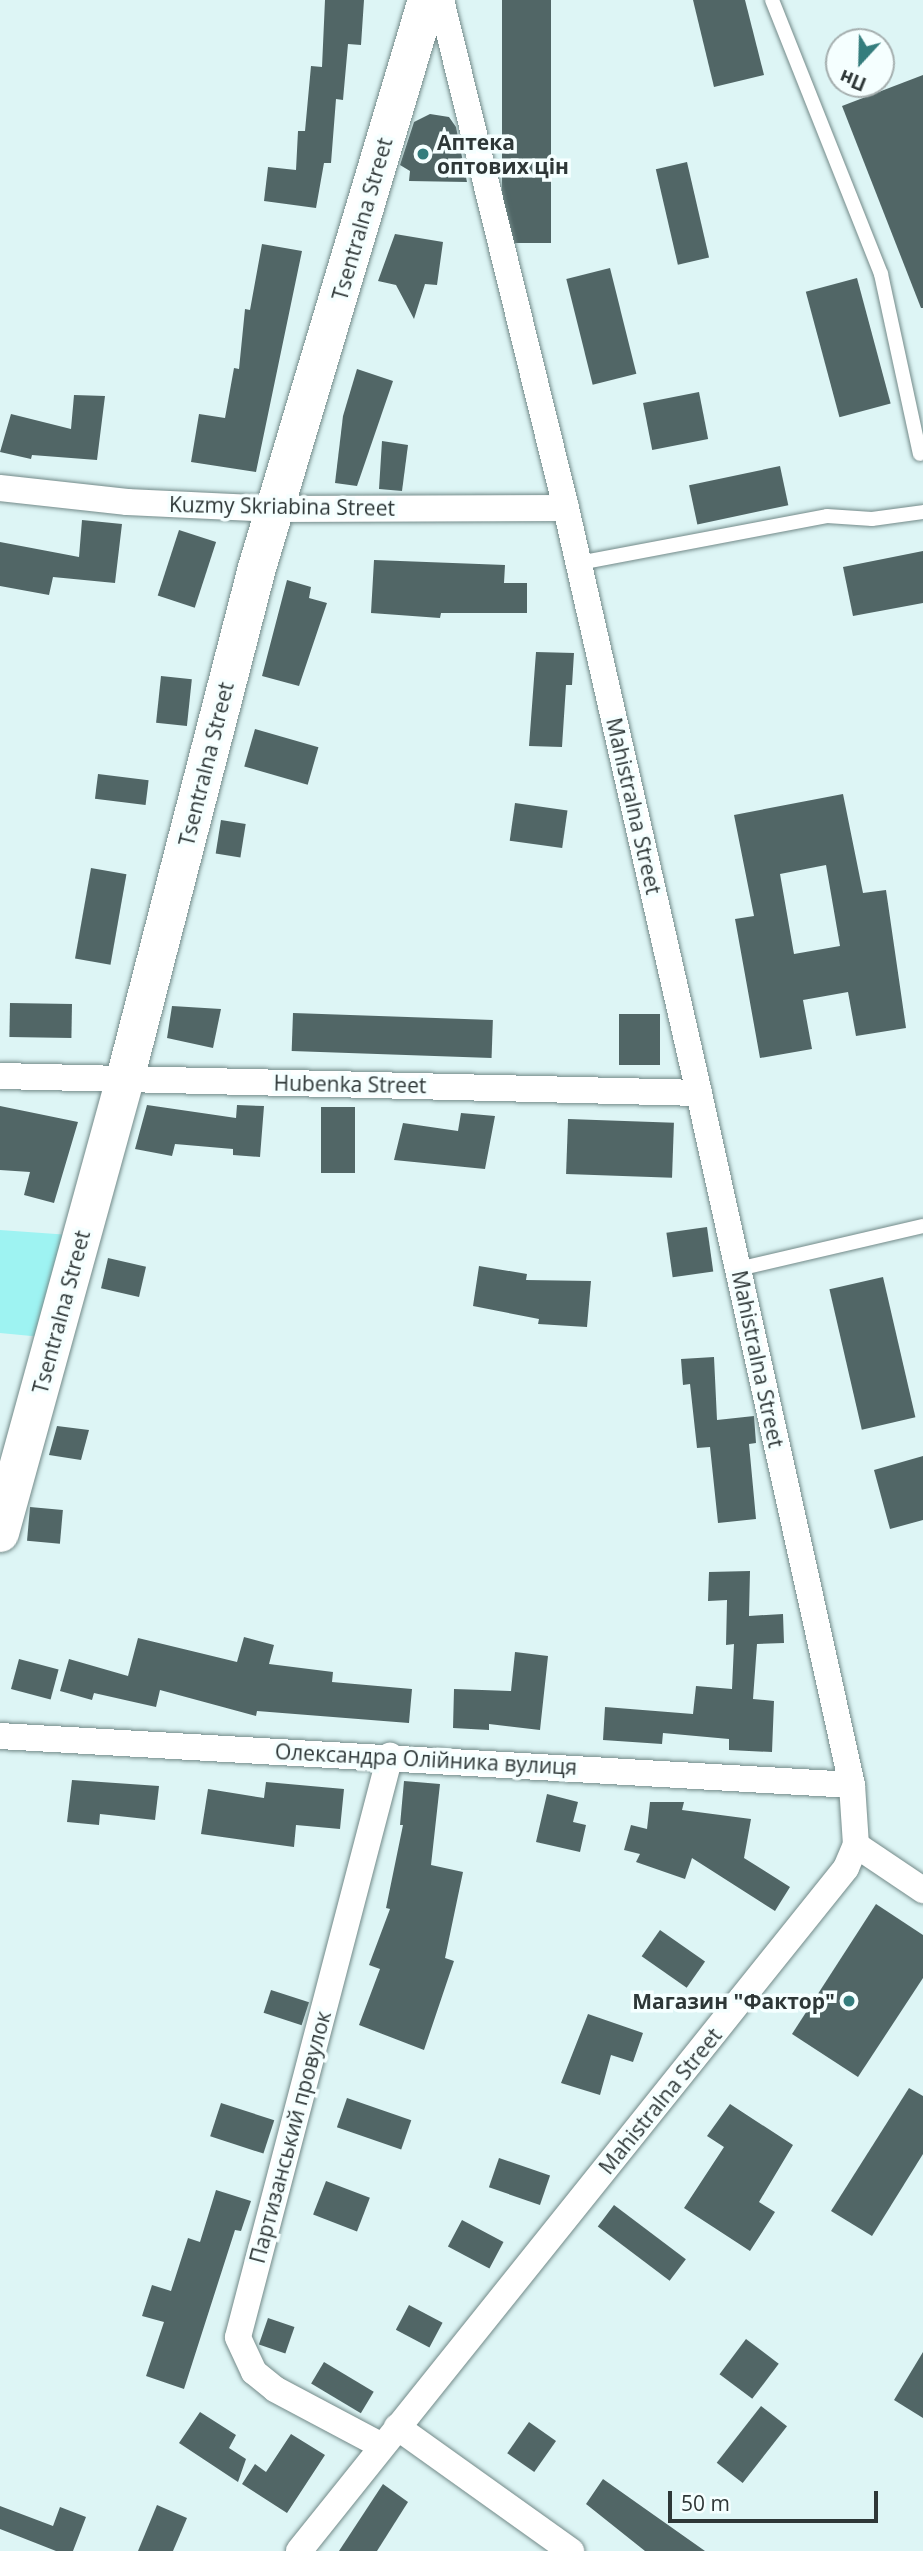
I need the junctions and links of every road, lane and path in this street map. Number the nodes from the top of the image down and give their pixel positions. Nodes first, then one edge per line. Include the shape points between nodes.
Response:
1 (427, 0) edge
2 (441, 0) edge
3 (772, 0) edge
4 (920, 454) dead end
5 (0, 488) edge
6 (566, 508) junction
7 (275, 509) junction
8 (923, 512) edge
9 (579, 563) junction
10 (0, 1076) edge
11 (125, 1079) junction
12 (699, 1093) junction
13 (923, 1226) edge
14 (738, 1269) junction
15 (0, 1533) edge
16 (0, 1736) edge
17 (390, 1756) junction
18 (852, 1785) junction
19 (856, 1845) junction
20 (923, 1890) edge
21 (389, 2436) junction
22 (299, 2551) edge
23 (571, 2551) edge

1 - 7 main road, Tsentralna Street
2 - 6 street, Mahistralna Street
3 - 4 lane via 881,274
5 - 7 street, Kuzmy Skriabina Street via 127,502
6 - 7 street, Kuzmy Skriabina Street
6 - 9 street, Mahistralna Street
7 - 11 main road, Tsentralna Street
8 - 9 lane via 872,519 827,516
9 - 12 street, Mahistralna Street
10 - 11 street, Hubenka Street
11 - 12 street, Hubenka Street
11 - 15 main road, Tsentralna Street
12 - 14 street, Mahistralna Street
13 - 14 lane
14 - 18 street, Mahistralna Street
16 - 17 street, Олександра Олійника вулиця
17 - 18 street, Олександра Олійника вулиця
17 - 21 street, Партизанський провулок via 238,2337 254,2372 275,2389
18 - 19 street, Mahistralna Street
19 - 20 street
19 - 21 street, Mahistralna Street via 846,1868
21 - 22 street, Mahistralna Street
21 - 23 street, Партизанський провулок

